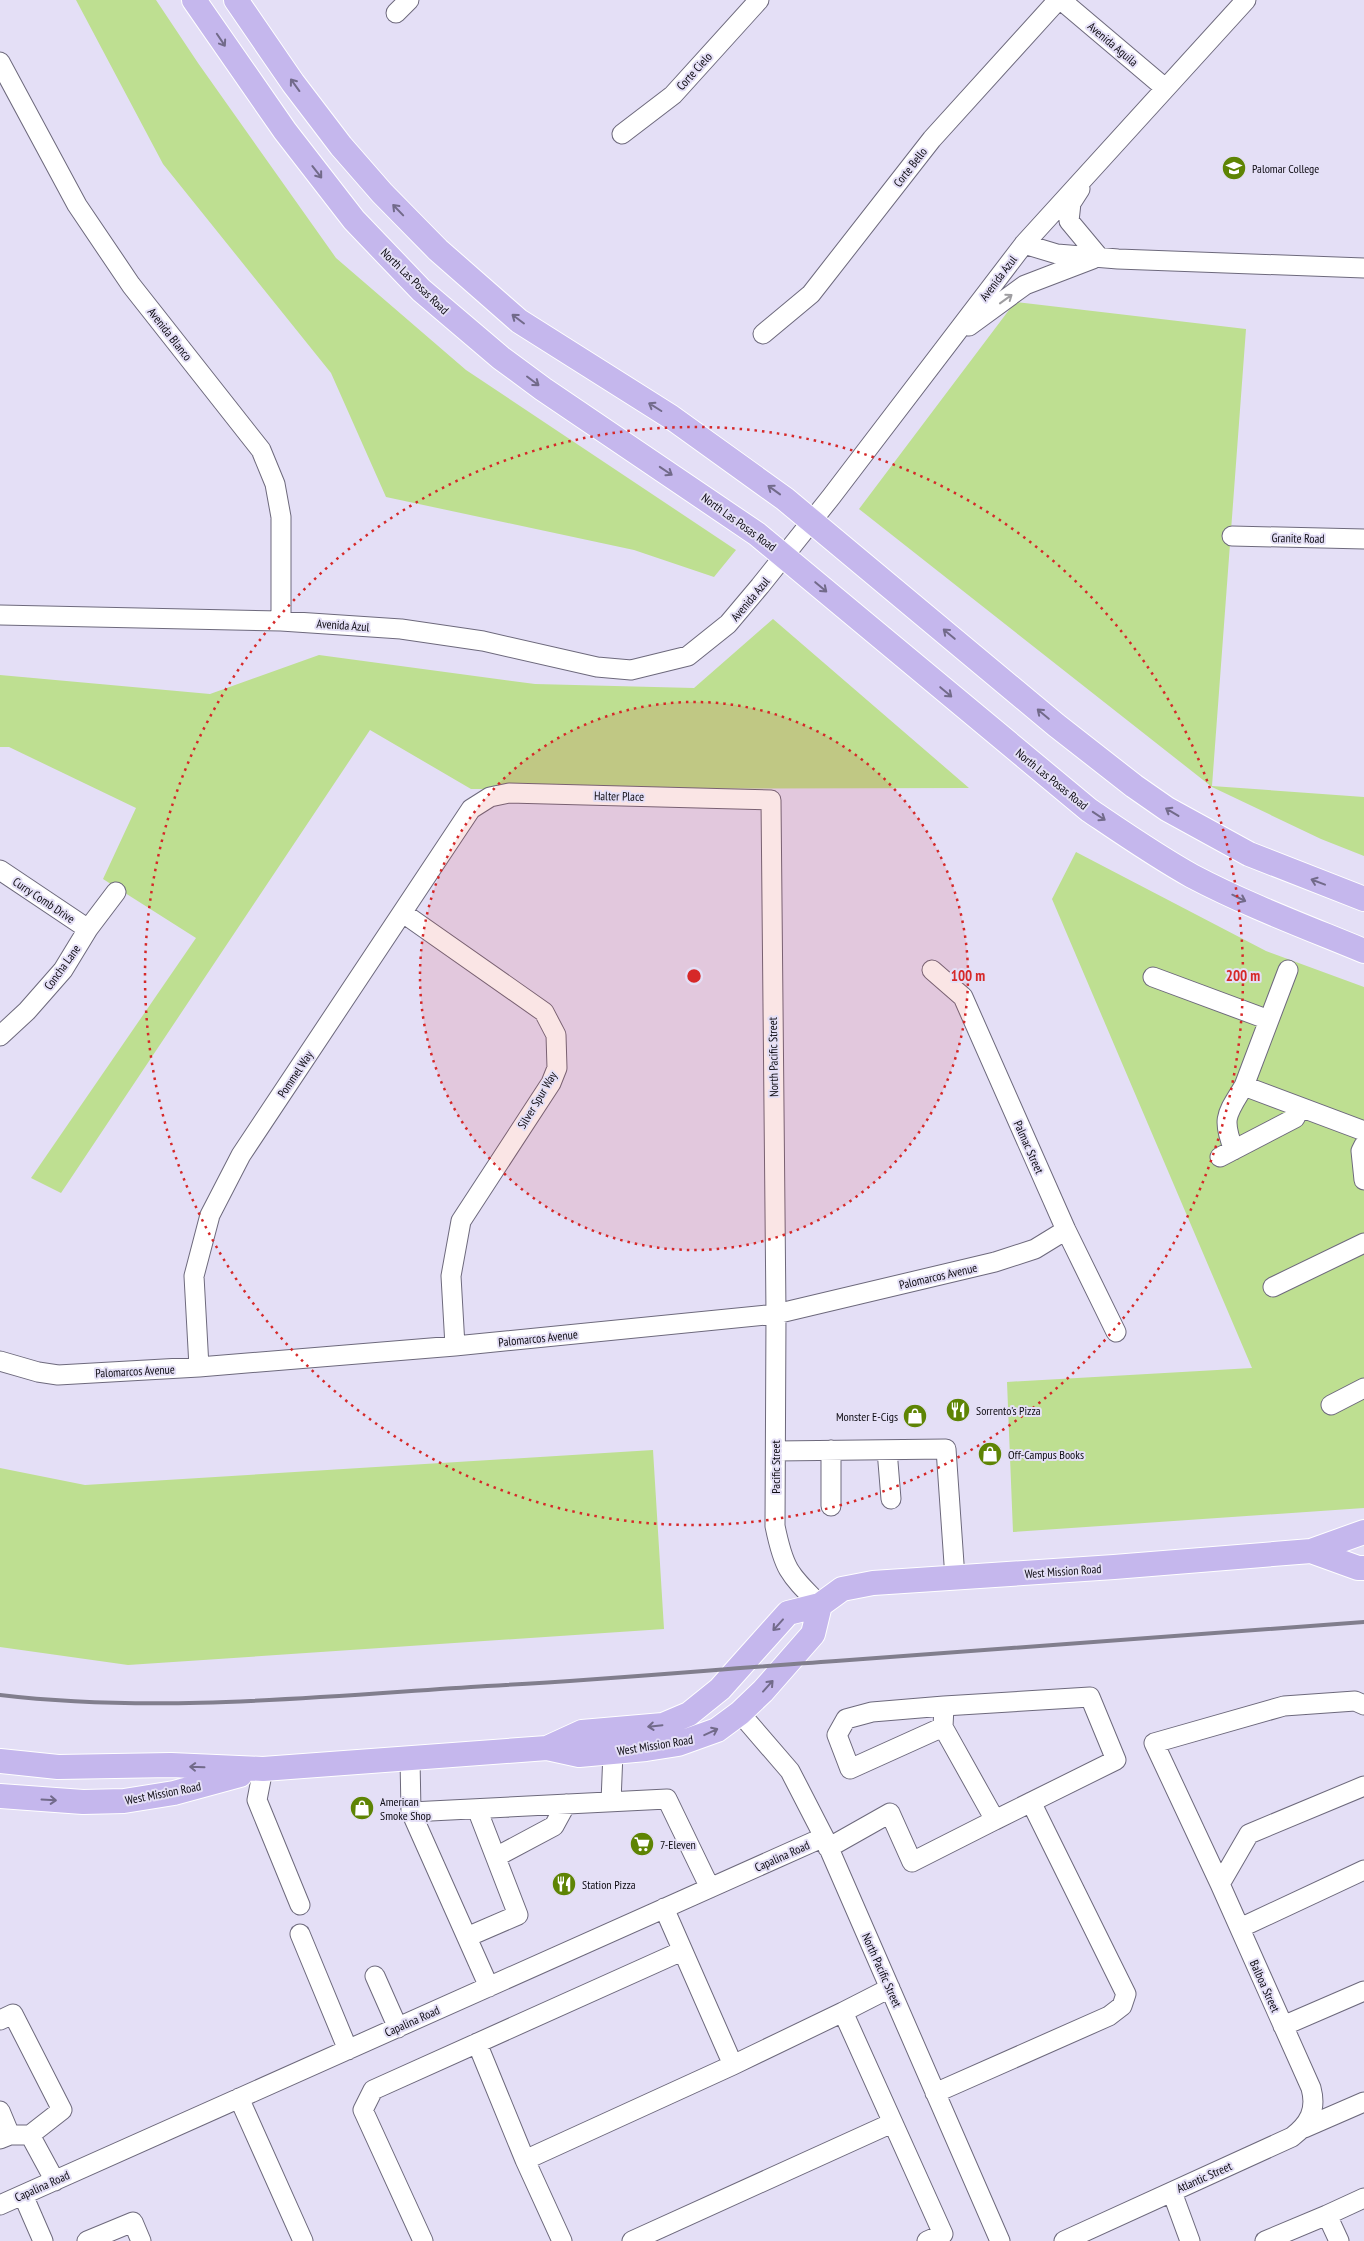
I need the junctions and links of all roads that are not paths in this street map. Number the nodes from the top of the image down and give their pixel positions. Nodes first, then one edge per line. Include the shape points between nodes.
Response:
1 (194, 0) edge
2 (236, 0) edge
3 (759, 0) edge
4 (1060, 0) edge
5 (1246, 0) edge
6 (0, 62) edge
7 (1165, 88) junction
8 (622, 134) dead end
9 (1098, 162) junction
10 (1024, 244) junction
11 (1099, 257) junction
12 (1364, 268) edge
13 (763, 334) dead end
14 (952, 338) junction
15 (812, 520) junction
16 (1232, 536) dead end
17 (1364, 539) edge
18 (784, 556) junction
19 (0, 615) edge
20 (281, 621) junction
21 (771, 800) joint
22 (471, 809) joint
23 (0, 870) edge
24 (116, 892) dead end
25 (1364, 899) edge
26 (403, 913) junction
27 (88, 929) junction
28 (1364, 951) edge
29 (932, 970) dead end
30 (1288, 970) dead end
31 (1153, 977) dead end
32 (1269, 1020) junction
33 (0, 1036) edge
34 (1244, 1086) junction
35 (1300, 1106) junction
36 (1364, 1131) edge
37 (1364, 1145) edge
38 (1364, 1180) edge
39 (1066, 1230) junction
40 (1364, 1243) edge
41 (1273, 1287) dead end
42 (776, 1314) junction
43 (1116, 1332) dead end
44 (455, 1346) junction
45 (0, 1361) edge
46 (199, 1367) junction
47 (1364, 1388) edge
48 (1331, 1405) dead end
49 (831, 1450) junction
50 (887, 1450) junction
51 (776, 1451) junction
52 (891, 1499) dead end
53 (831, 1506) dead end
54 (1364, 1532) edge
55 (1311, 1552) junction
56 (1364, 1568) edge
57 (955, 1578) junction
58 (820, 1605) junction
59 (1364, 1705) edge
60 (944, 1706) junction
61 (740, 1713) junction
62 (943, 1728) junction
63 (547, 1748) junction
64 (613, 1752) junction
65 (410, 1758) junction
66 (0, 1760) edge
67 (263, 1769) junction
68 (1364, 1786) edge
69 (0, 1796) edge
70 (611, 1802) junction
71 (1031, 1802) junction
72 (566, 1804) junction
73 (477, 1809) junction
74 (411, 1812) junction
75 (995, 1820) junction
76 (826, 1843) junction
77 (496, 1857) junction
78 (1364, 1870) edge
79 (1220, 1884) junction
80 (710, 1888) junction
81 (300, 1904) dead end
82 (664, 1908) junction
83 (1240, 1928) junction
84 (300, 1934) dead end
85 (467, 1937) junction
86 (682, 1951) junction
87 (376, 1976) dead end
88 (490, 1987) junction
89 (890, 1988) junction
90 (1364, 1991) edge
91 (843, 2012) junction
92 (0, 2020) edge
93 (1283, 2026) junction
94 (398, 2028) junction
95 (477, 2043) junction
96 (348, 2050) junction
97 (733, 2065) junction
98 (936, 2093) junction
99 (239, 2098) junction
100 (1364, 2102) edge
101 (0, 2111) edge
102 (892, 2123) junction
103 (1304, 2128) junction
104 (30, 2135) junction
105 (5, 2137) edge
106 (525, 2160) junction
107 (55, 2181) junction
108 (1172, 2192) junction
109 (23, 2195) junction
110 (1364, 2198) edge
111 (0, 2205) edge
112 (1327, 2215) junction
113 (43, 2241) edge
114 (87, 2241) edge
115 (141, 2241) edge
116 (303, 2241) edge
117 (423, 2241) edge
118 (562, 2241) edge
119 (632, 2241) edge
120 (927, 2241) edge
121 (1000, 2241) edge
122 (1064, 2241) edge
123 (1190, 2241) edge
124 (1265, 2241) edge
125 (1338, 2241) edge

1 -> 18 main road, North Las Posas Road via 285,131 354,220 422,290 544,390 730,515
15 -> 2 main road via 670,417 519,320 438,250 341,146
3 - 8 street, Corte Cielo via 673,95
4 - 7 street, Avenida Aguila
4 - 13 street, Corte Bello via 932,139 811,294
5 - 7 street, Avenida Azul
6 - 20 street, Avenida Blanco via 76,206 131,285 261,450 276,484 281,517
7 - 9 street, Avenida Azul
9 - 10 street, Avenida Azul
9 - 11 street via 1071,203 1069,221
10 - 11 street via 1057,254
10 - 14 street, Avenida Azul
11 - 12 street
14 -> 11 street via 1025,285
14 - 15 street, Avenida Azul
15 - 18 street, Avenida Azul
25 -> 15 main road via 1249,854 1167,809 1056,725
16 - 17 street, Granite Road
18 - 20 street, Avenida Azul via 728,624 688,656 631,670 597,667 483,641 401,629
18 -> 28 main road, North Las Posas Road via 1047,776 1133,840 1193,876 1245,901
19 - 20 street, Avenida Azul
21 - 22 street, Halter Place via 509,793 490,797
21 - 42 street, North Pacific Street
22 - 26 street, Pommel Way
23 - 27 street, Curry Comb Drive
24 - 27 street, Concha Lane
26 - 44 street, Silver Spur Way via 544,1012 556,1035 557,1068 551,1083 460,1221 451,1276
26 - 46 street, Pommel Way via 241,1155 210,1215 194,1276
27 - 33 street, Concha Lane via 63,970
29 - 39 street, Palmac Street via 963,997
30 - 32 street
31 - 32 street
32 - 34 street
34 - 35 street
34 - 35 street via 1228,1112 1227,1153 1296,1118
35 - 36 street
37 - 38 street via 1361,1151
39 - 42 street, Palomarcos Avenue via 1035,1249 995,1262
39 - 43 street, Palmac Street
40 - 41 street
42 - 44 street, Palomarcos Avenue
42 - 51 street, Pacific Street
44 - 46 street, Palomarcos Avenue
45 - 46 street, Palomarcos Avenue via 58,1374
47 - 48 street
49 - 50 street
49 - 51 street
49 - 53 street
50 - 52 street
50 - 57 street via 946,1449
51 - 58 street, Pacific Street via 775,1526 782,1559 792,1577
54 - 55 main road, West Mission Road
55 - 56 main road, West Mission Road
55 - 57 main road, West Mission Road
57 - 58 main road, West Mission Road via 873,1583 842,1590
61 -> 58 main road, West Mission Road via 813,1634
58 -> 63 main road, West Mission Road via 788,1613 720,1689 689,1714 663,1725 582,1732
59 - 79 street, Balboa Street via 1355,1701 1284,1706 1154,1743
60 - 62 street
60 - 62 street via 872,1712 846,1719 837,1735 850,1769
60 - 71 street via 1090,1697 1116,1760
64 -> 61 main road, West Mission Road via 654,1748 697,1738 717,1730
61 - 76 street, North Pacific Street via 790,1771
62 - 75 street
63 - 64 main road, West Mission Road via 579,1755
63 - 65 main road, West Mission Road
64 - 70 street
65 - 67 main road, West Mission Road
65 - 74 street
67 -> 66 main road, West Mission Road via 58,1767
69 -> 67 main road, West Mission Road via 83,1802 124,1801 168,1794
67 - 81 street via 257,1800
68 - 79 street via 1249,1834
70 - 72 street
70 - 80 street via 667,1799
71 - 75 street
71 - 98 street via 1126,1994 1122,2006 1109,2016
72 - 73 street
72 - 77 street via 554,1826
73 - 74 street
73 - 77 street
74 - 85 street
75 - 76 street, Capalina Road via 912,1862 890,1814
76 - 80 street, Capalina Road
76 - 89 street, North Pacific Street
77 - 85 street via 518,1915
78 - 83 street
79 - 83 street, Balboa Street
80 - 82 street, Capalina Road
82 - 86 street
82 - 88 street, Capalina Road
83 - 93 street, Balboa Street
84 - 96 street
85 - 88 street
86 - 95 street
86 - 97 street
87 - 94 street
88 - 94 street, Capalina Road
89 - 91 street
89 - 98 street, North Pacific Street
90 - 93 street
91 - 97 street
91 - 102 street
92 - 104 street via 13,2014 62,2110
93 - 103 street, Balboa Street via 1315,2103
94 - 96 street, Capalina Road
95 - 106 street
95 - 117 street via 373,2090 363,2110
96 - 99 street, Capalina Road
97 - 106 street
98 - 121 street, North Pacific Street
99 - 107 street, Capalina Road
99 - 116 street
100 - 103 street, Atlantic Street
101 - 105 street
102 - 119 street
102 - 120 street via 943,2234
103 - 108 street, Atlantic Street via 1292,2137
104 - 105 street
104 - 107 street
106 - 118 street
107 - 109 street, Capalina Road
108 - 122 street, Atlantic Street
108 - 123 street
109 - 111 street, Capalina Road
109 - 113 street
110 - 112 street
112 - 124 street
112 - 125 street
114 - 115 street via 133,2222

